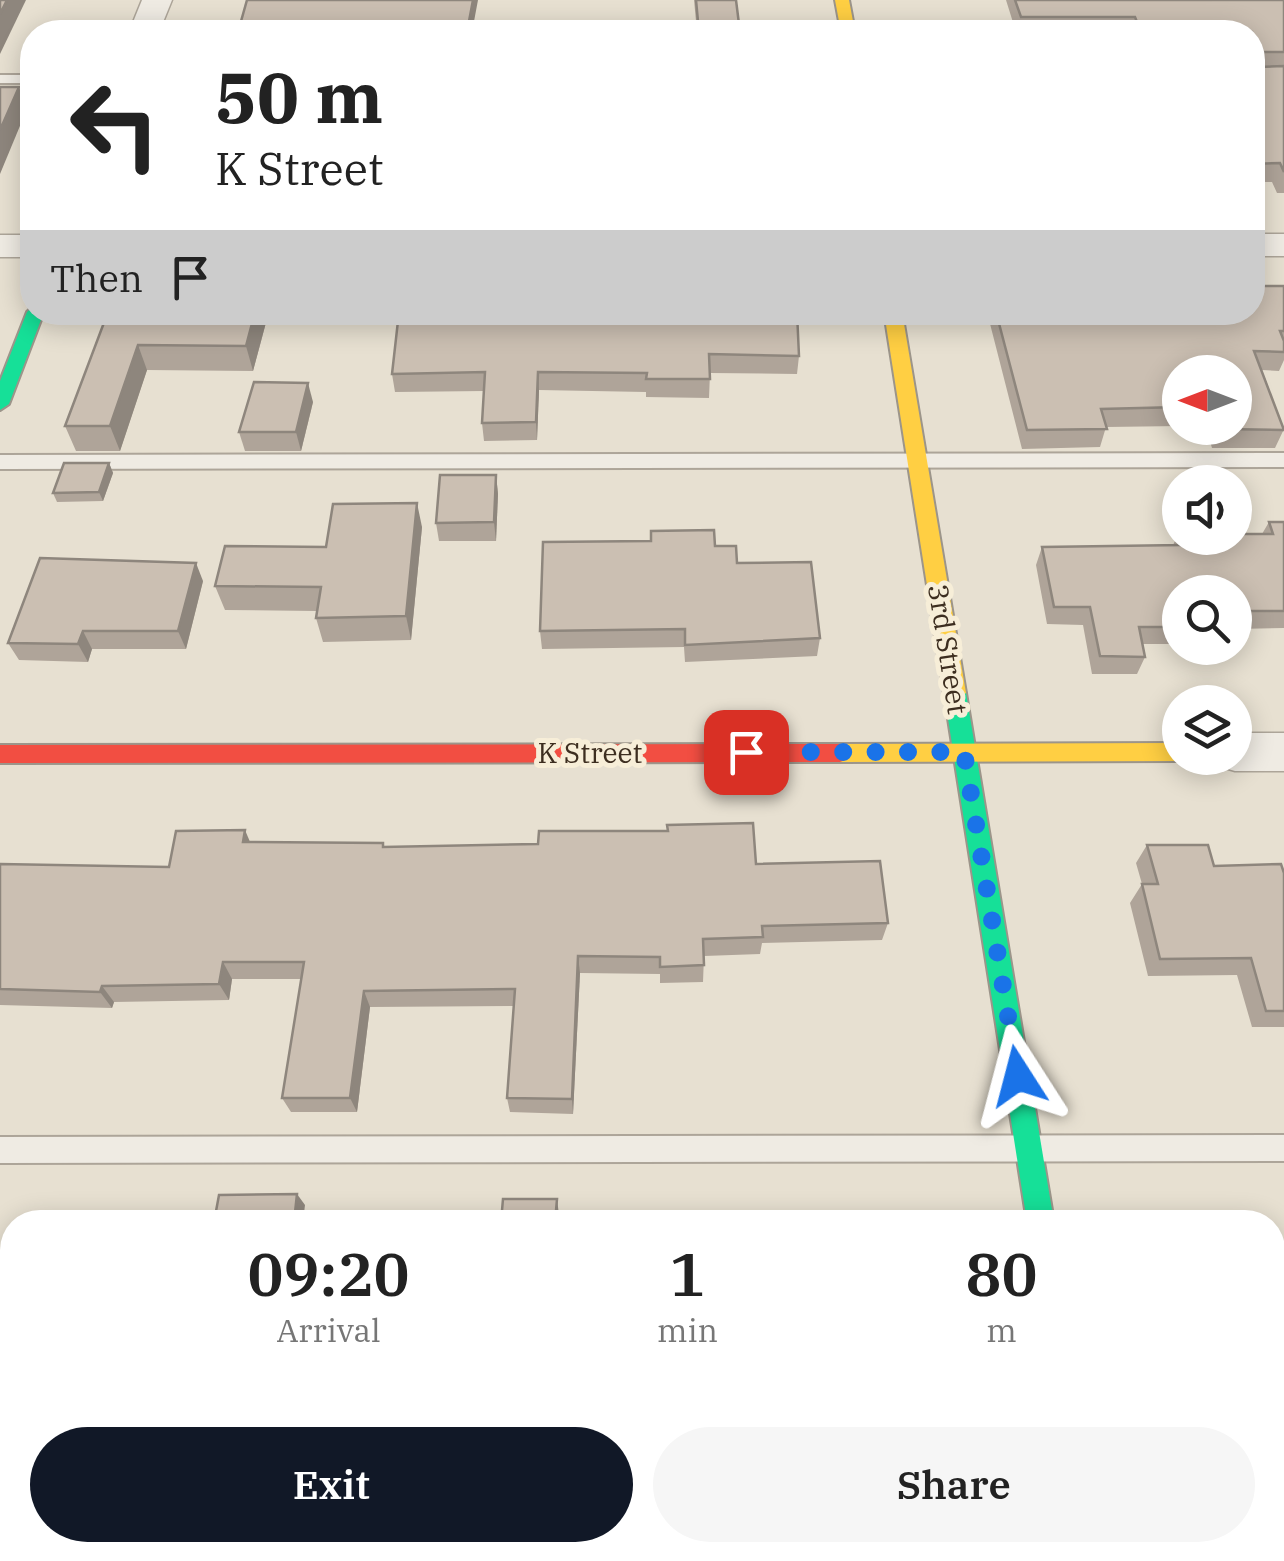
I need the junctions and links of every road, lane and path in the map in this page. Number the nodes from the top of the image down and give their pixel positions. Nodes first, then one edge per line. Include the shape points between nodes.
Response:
1 (31, 325) edge
2 (895, 325) edge
3 (0, 404) edge
4 (918, 460) junction
5 (1284, 460) edge
6 (0, 462) edge
7 (964, 752) junction
8 (1162, 752) edge
9 (1252, 752) edge
10 (1284, 752) edge
11 (0, 754) edge
12 (1029, 1148) junction
13 (1284, 1148) edge
14 (0, 1150) edge
15 (1039, 1210) edge

1 - 3 street
2 - 4 street, 3rd Street
4 - 5 lane
4 - 6 lane
4 - 7 street, 3rd Street
7 - 8 street, K Street
7 - 11 street, K Street
7 - 12 street, 3rd Street
9 - 10 street
12 - 13 lane
12 - 14 lane
12 - 15 street, 3rd Street

